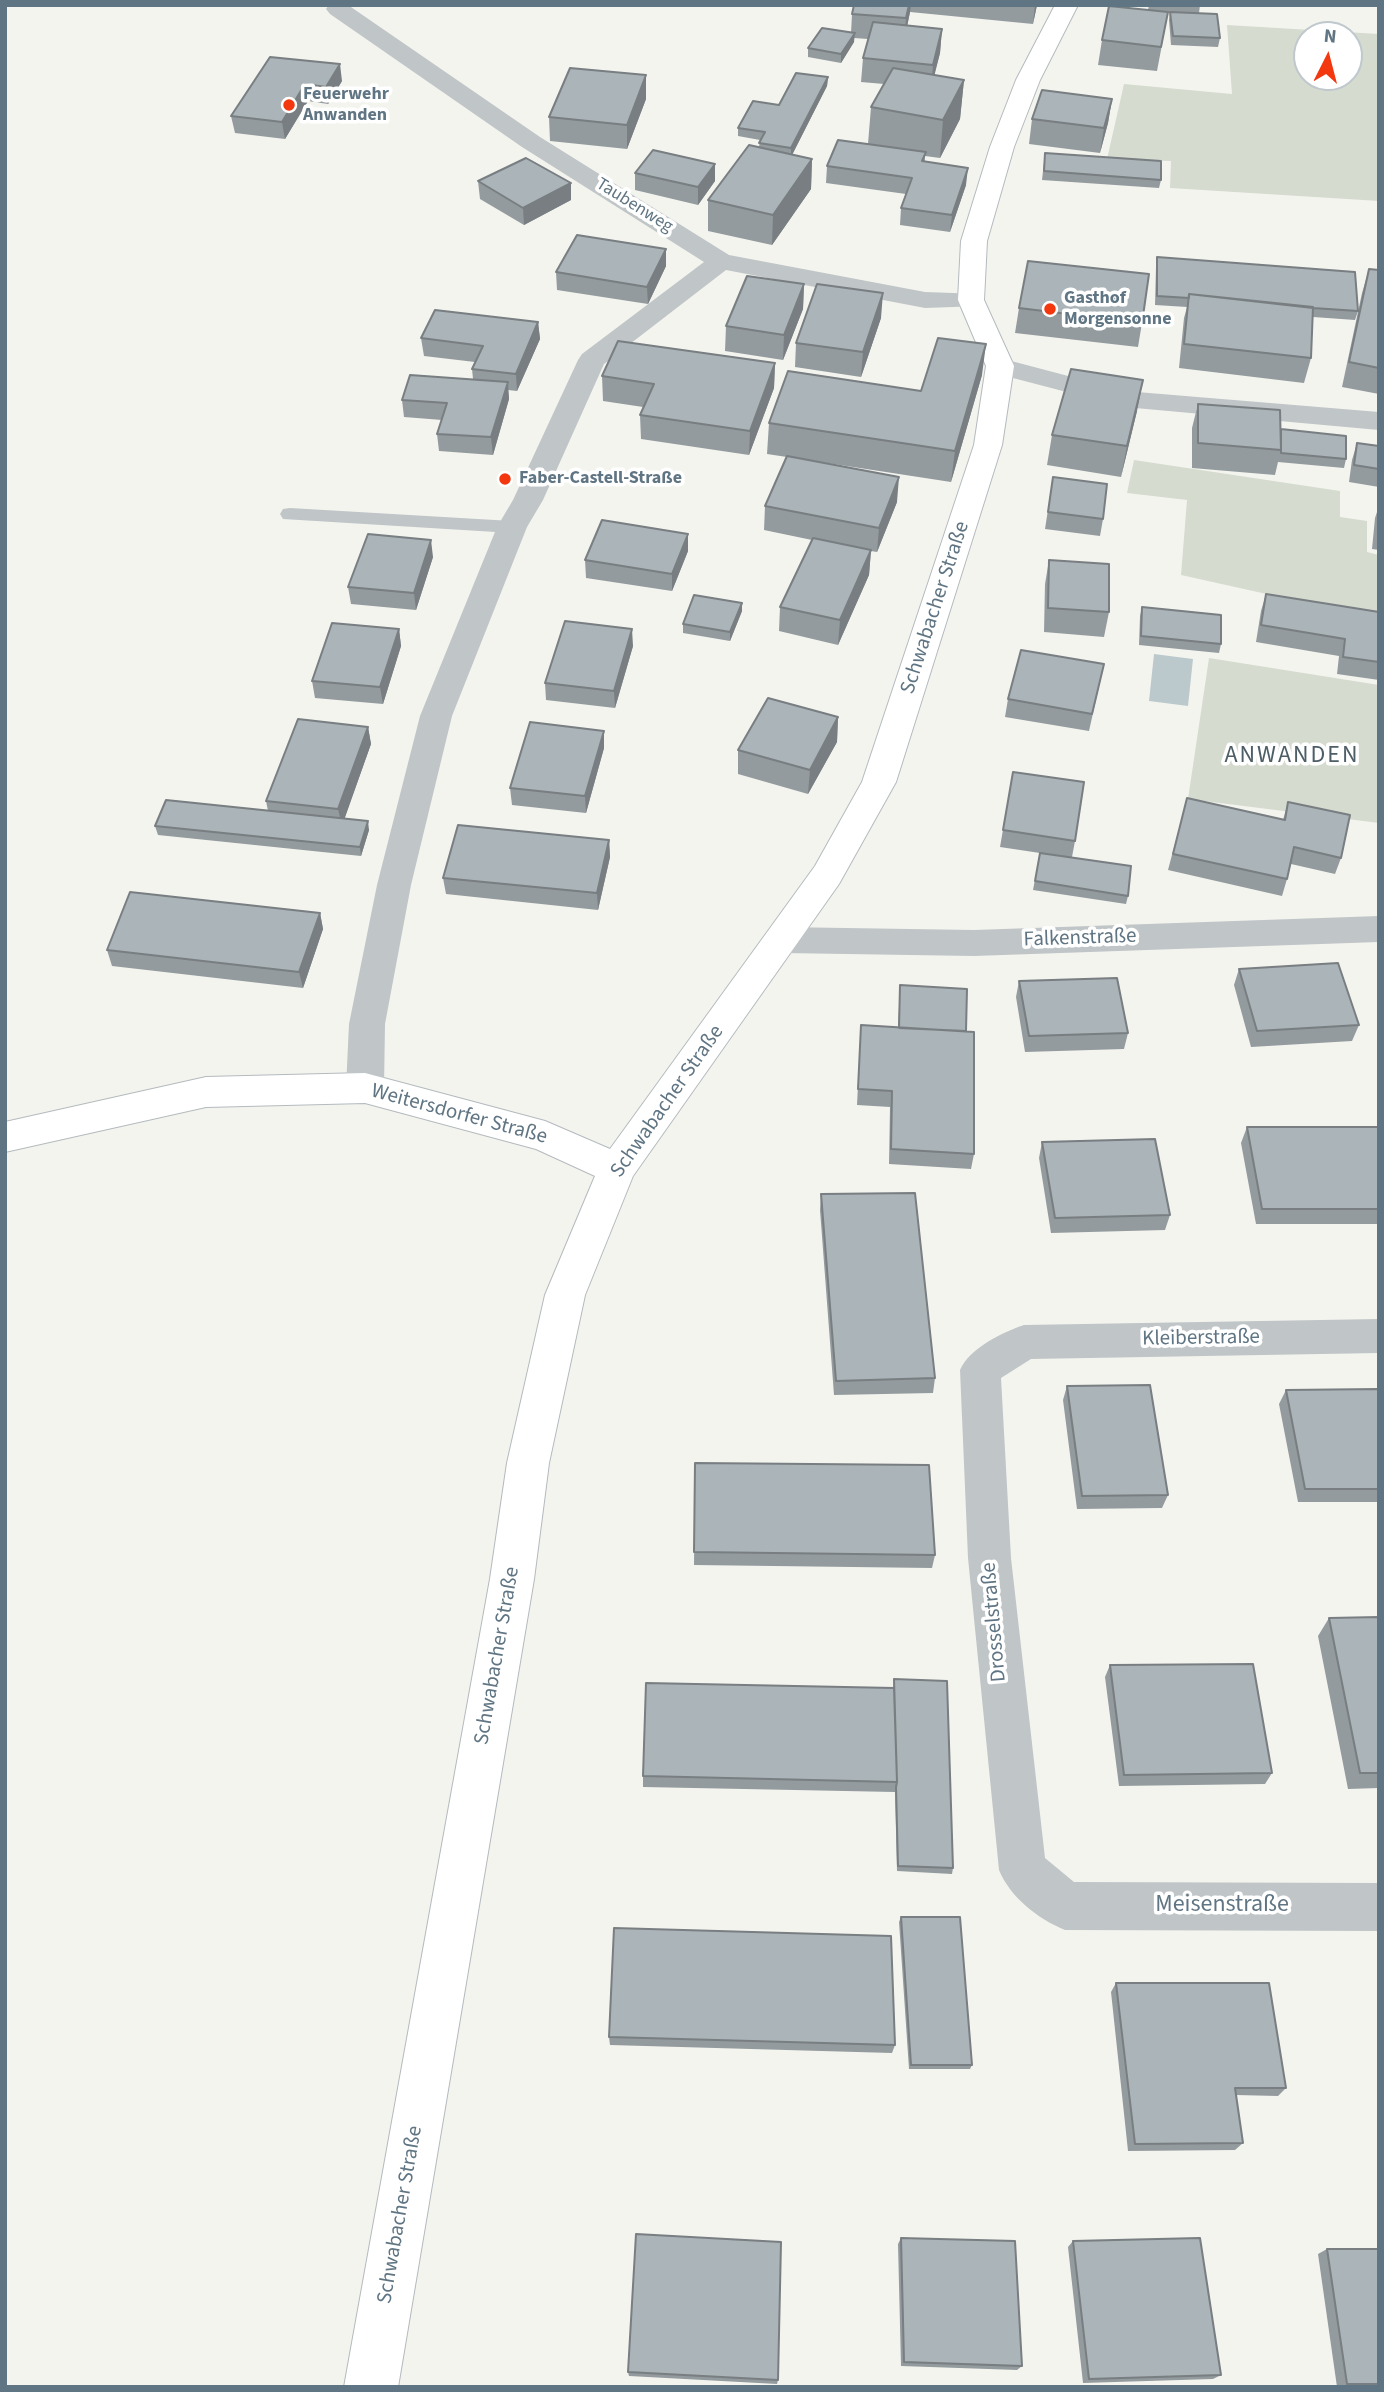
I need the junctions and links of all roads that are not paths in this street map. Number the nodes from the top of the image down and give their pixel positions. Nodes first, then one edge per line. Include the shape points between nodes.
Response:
1 (1067, 5) edge
2 (338, 9) dead end
3 (722, 261) junction
4 (971, 300) junction
5 (1000, 366) junction
6 (1379, 421) edge
7 (290, 514) dead end
8 (512, 527) junction
9 (1379, 929) edge
10 (782, 940) junction
11 (365, 1088) junction
12 (5, 1137) edge
13 (617, 1170) junction
14 (1379, 1336) edge
15 (1024, 1342) joint
16 (1065, 1906) joint
17 (1379, 1907) edge
18 (371, 2387) edge

1 - 4 street via 1028,80 1002,147 974,241
2 - 3 street, Taubenweg via 531,142
3 - 4 street, Taubenweg via 925,300
3 - 8 street via 592,360
4 - 5 street
5 - 6 street via 1124,399
5 - 10 street, Schwabacher Straße via 988,445 879,782 827,875
7 - 8 lane
8 - 11 street via 436,716 394,885 367,1024
9 - 10 street, Falkenstraße via 974,943
10 - 13 street, Schwabacher Straße
11 - 12 street, Weitersdorfer Straße via 206,1093
11 - 13 street, Weitersdorfer Straße via 545,1136
13 - 18 street, Schwabacher Straße via 565,1295 528,1463 510,1593
14 - 15 street, Kleiberstraße
15 - 16 street, Drosselstraße via 980,1370 996,1648 1023,1870
16 - 17 street, Meisenstraße

